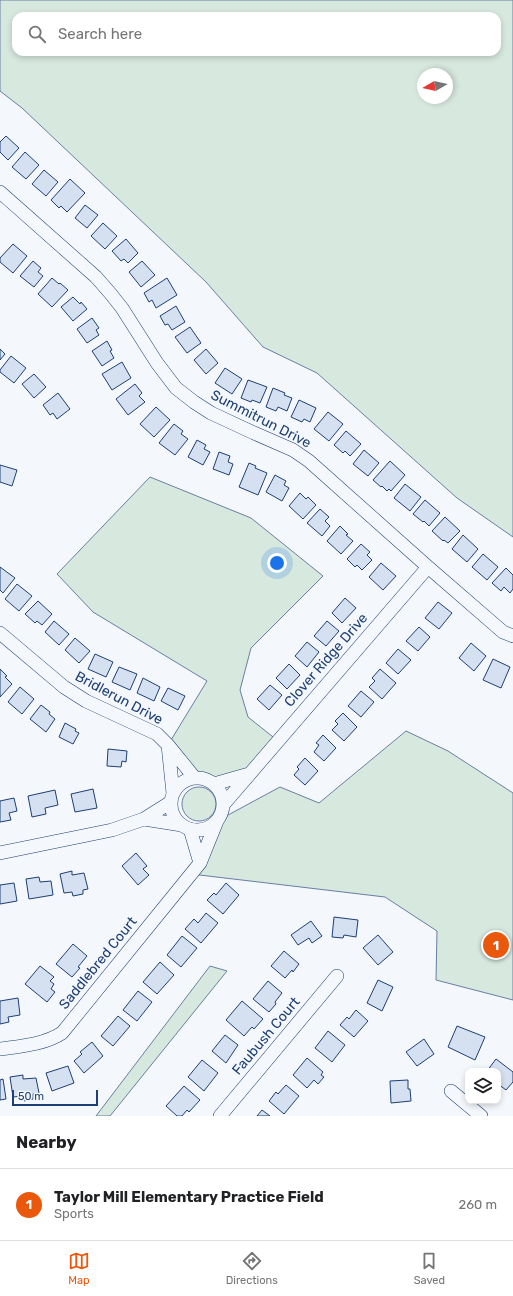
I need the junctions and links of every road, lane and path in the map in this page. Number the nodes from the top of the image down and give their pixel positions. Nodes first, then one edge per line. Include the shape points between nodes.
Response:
1 (0, 192) edge
2 (428, 568) junction
3 (0, 633) edge
4 (513, 636) edge
5 (168, 745) junction
6 (248, 774) junction
7 (194, 777) junction
8 (214, 784) junction
9 (172, 797) junction
10 (223, 804) junction
11 (144, 819) junction
12 (217, 821) junction
13 (186, 827) junction
14 (0, 853) edge
15 (200, 863) junction
16 (337, 976) dead end
17 (0, 1049) edge
18 (451, 1091) dead end
19 (220, 1116) edge
20 (481, 1116) edge

1 - 2 street, Summitrun Drive via 96,277 122,308 176,388 212,413 293,450 309,461
2 - 4 street, Summitrun Drive via 503,632
2 - 6 street, Clover Ridge Drive
3 - 5 street, Bridlerun Drive via 64,687 86,701 157,734
5 - 7 street, Bridlerun Drive
5 - 9 street, Bridlerun Drive
6 - 8 street
6 - 10 street, Clover Ridge Drive
7 - 8 street via 206,779
7 - 9 street via 178,785
8 - 10 street via 220,791
9 - 11 street
9 - 13 street via 172,811 176,819
10 - 12 street, Clover Ridge Drive
11 - 13 street
11 - 14 street via 112,830
12 - 13 street via 201,830
12 - 15 street, Saddlebred Court
13 - 15 street
15 - 17 street, Saddlebred Court via 62,1033 40,1043
16 - 19 street, Faubush Court
18 - 20 street

